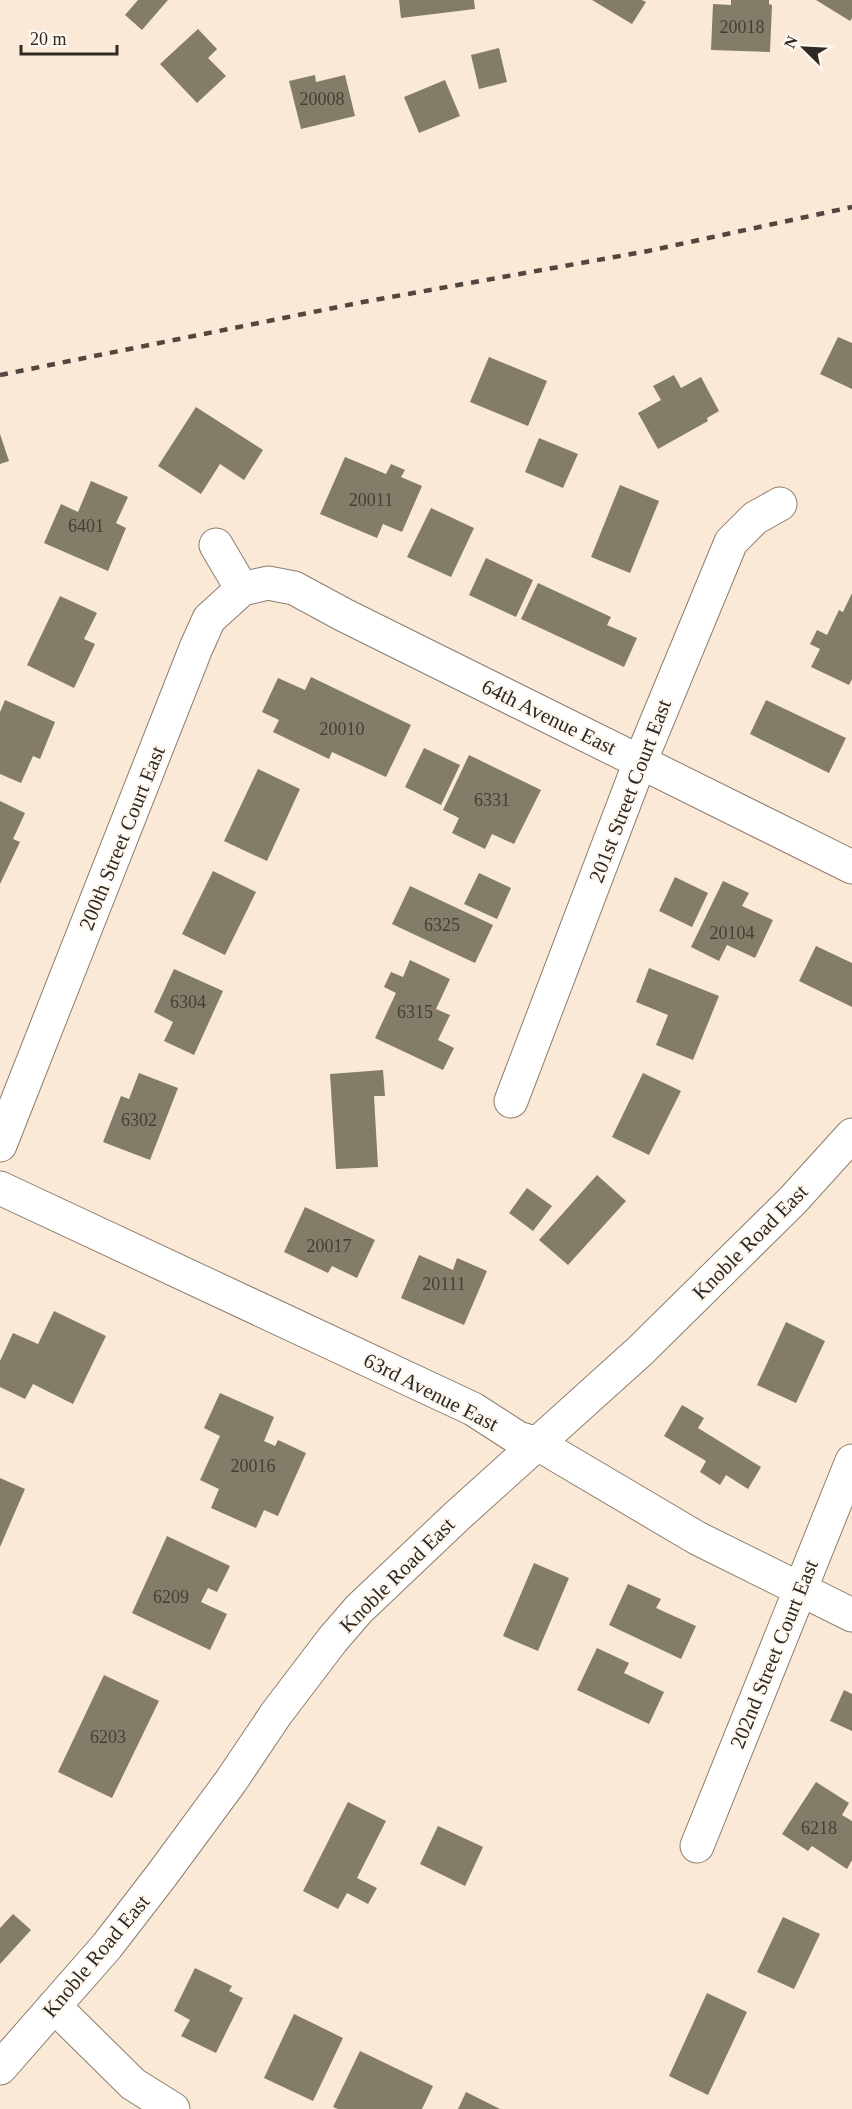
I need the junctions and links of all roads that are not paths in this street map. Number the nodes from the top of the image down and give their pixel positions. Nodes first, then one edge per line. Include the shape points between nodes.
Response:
1 (780, 504) dead end
2 (216, 546) dead end
3 (243, 589) junction
4 (640, 762) junction
5 (852, 867) edge
6 (511, 1101) dead end
7 (852, 1135) edge
8 (0, 1145) edge
9 (0, 1188) edge
10 (538, 1444) junction
11 (852, 1461) edge
12 (800, 1590) junction
13 (852, 1615) edge
14 (697, 1846) dead end
15 (54, 2006) junction
16 (0, 2068) edge
17 (173, 2109) edge

1 - 4 street, 201st Street Court East via 755,518 731,542
2 - 3 street
3 - 4 street, 64th Avenue East via 268,583 294,588
3 - 8 street, 200th Street Court East via 209,619 196,648
4 - 5 street, 64th Avenue East
4 - 6 street, 201st Street Court East
7 - 10 street, Knoble Road East via 793,1200 666,1326
9 - 10 street, 63rd Avenue East via 473,1409 518,1438
10 - 12 street, 63rd Avenue East via 697,1538
10 - 15 street, Knoble Road East via 441,1531 333,1639 161,1876
11 - 12 street, 202nd Street Court East
12 - 13 street, 63rd Avenue East
12 - 14 street, 202nd Street Court East
15 - 16 street, Knoble Road East
15 - 17 street via 133,2084

